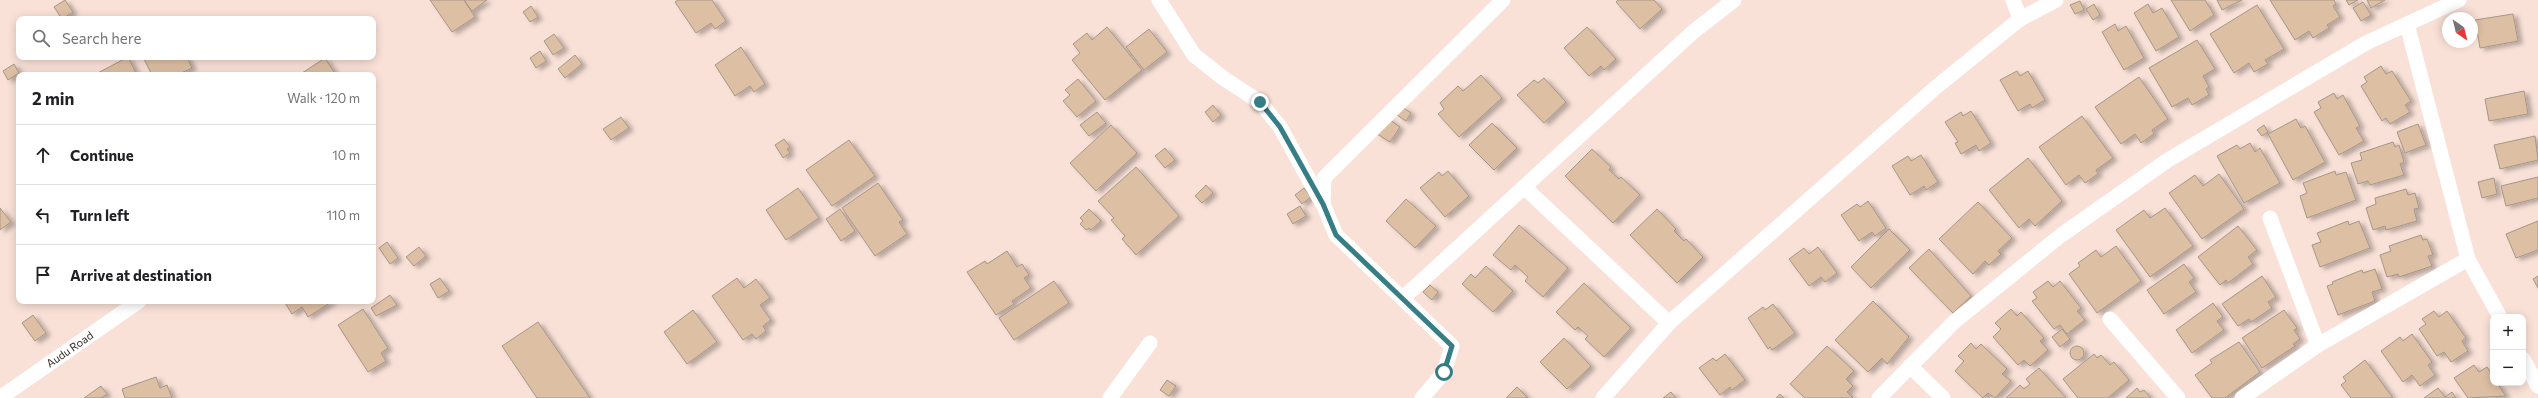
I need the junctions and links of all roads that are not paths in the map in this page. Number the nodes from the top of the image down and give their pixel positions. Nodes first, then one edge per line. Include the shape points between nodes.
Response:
1 (1159, 0) edge
2 (1503, 0) edge
3 (1734, 0) edge
4 (2013, 0) edge
5 (2056, 0) edge
6 (2459, 0) edge
7 (2020, 19) junction
8 (2407, 24) junction
9 (1524, 187) junction
10 (1323, 204) junction
11 (2270, 218) dead end
12 (2468, 259) junction
13 (1403, 298) junction
14 (135, 304) edge
15 (2498, 314) edge
16 (2110, 319) dead end
17 (1670, 323) junction
18 (1150, 343) dead end
19 (2318, 345) junction
20 (2526, 364) edge
21 (1910, 366) junction
22 (2538, 386) edge
23 (6, 396) edge
24 (1110, 398) edge
25 (1422, 398) edge
26 (1603, 398) edge
27 (1879, 398) edge
28 (1943, 398) edge
29 (2178, 398) edge
30 (2242, 398) edge

1 - 10 street via 1194,55 1260,102 1280,127
2 - 10 street via 1324,178
3 - 9 street via 1693,32
4 - 7 street
5 - 7 street
6 - 8 street
7 - 17 street via 1935,88
8 - 12 street
8 - 21 street via 2366,43 2168,160 2060,236 1954,322
9 - 13 street
9 - 17 street
10 - 13 street via 1336,235
11 - 19 street
12 - 15 street
12 - 19 street
13 - 25 street via 1452,346 1444,372
14 - 23 street, Audu Road
16 - 29 street
17 - 26 street
18 - 24 street
19 - 30 street
20 - 22 street
21 - 27 street
21 - 28 street

